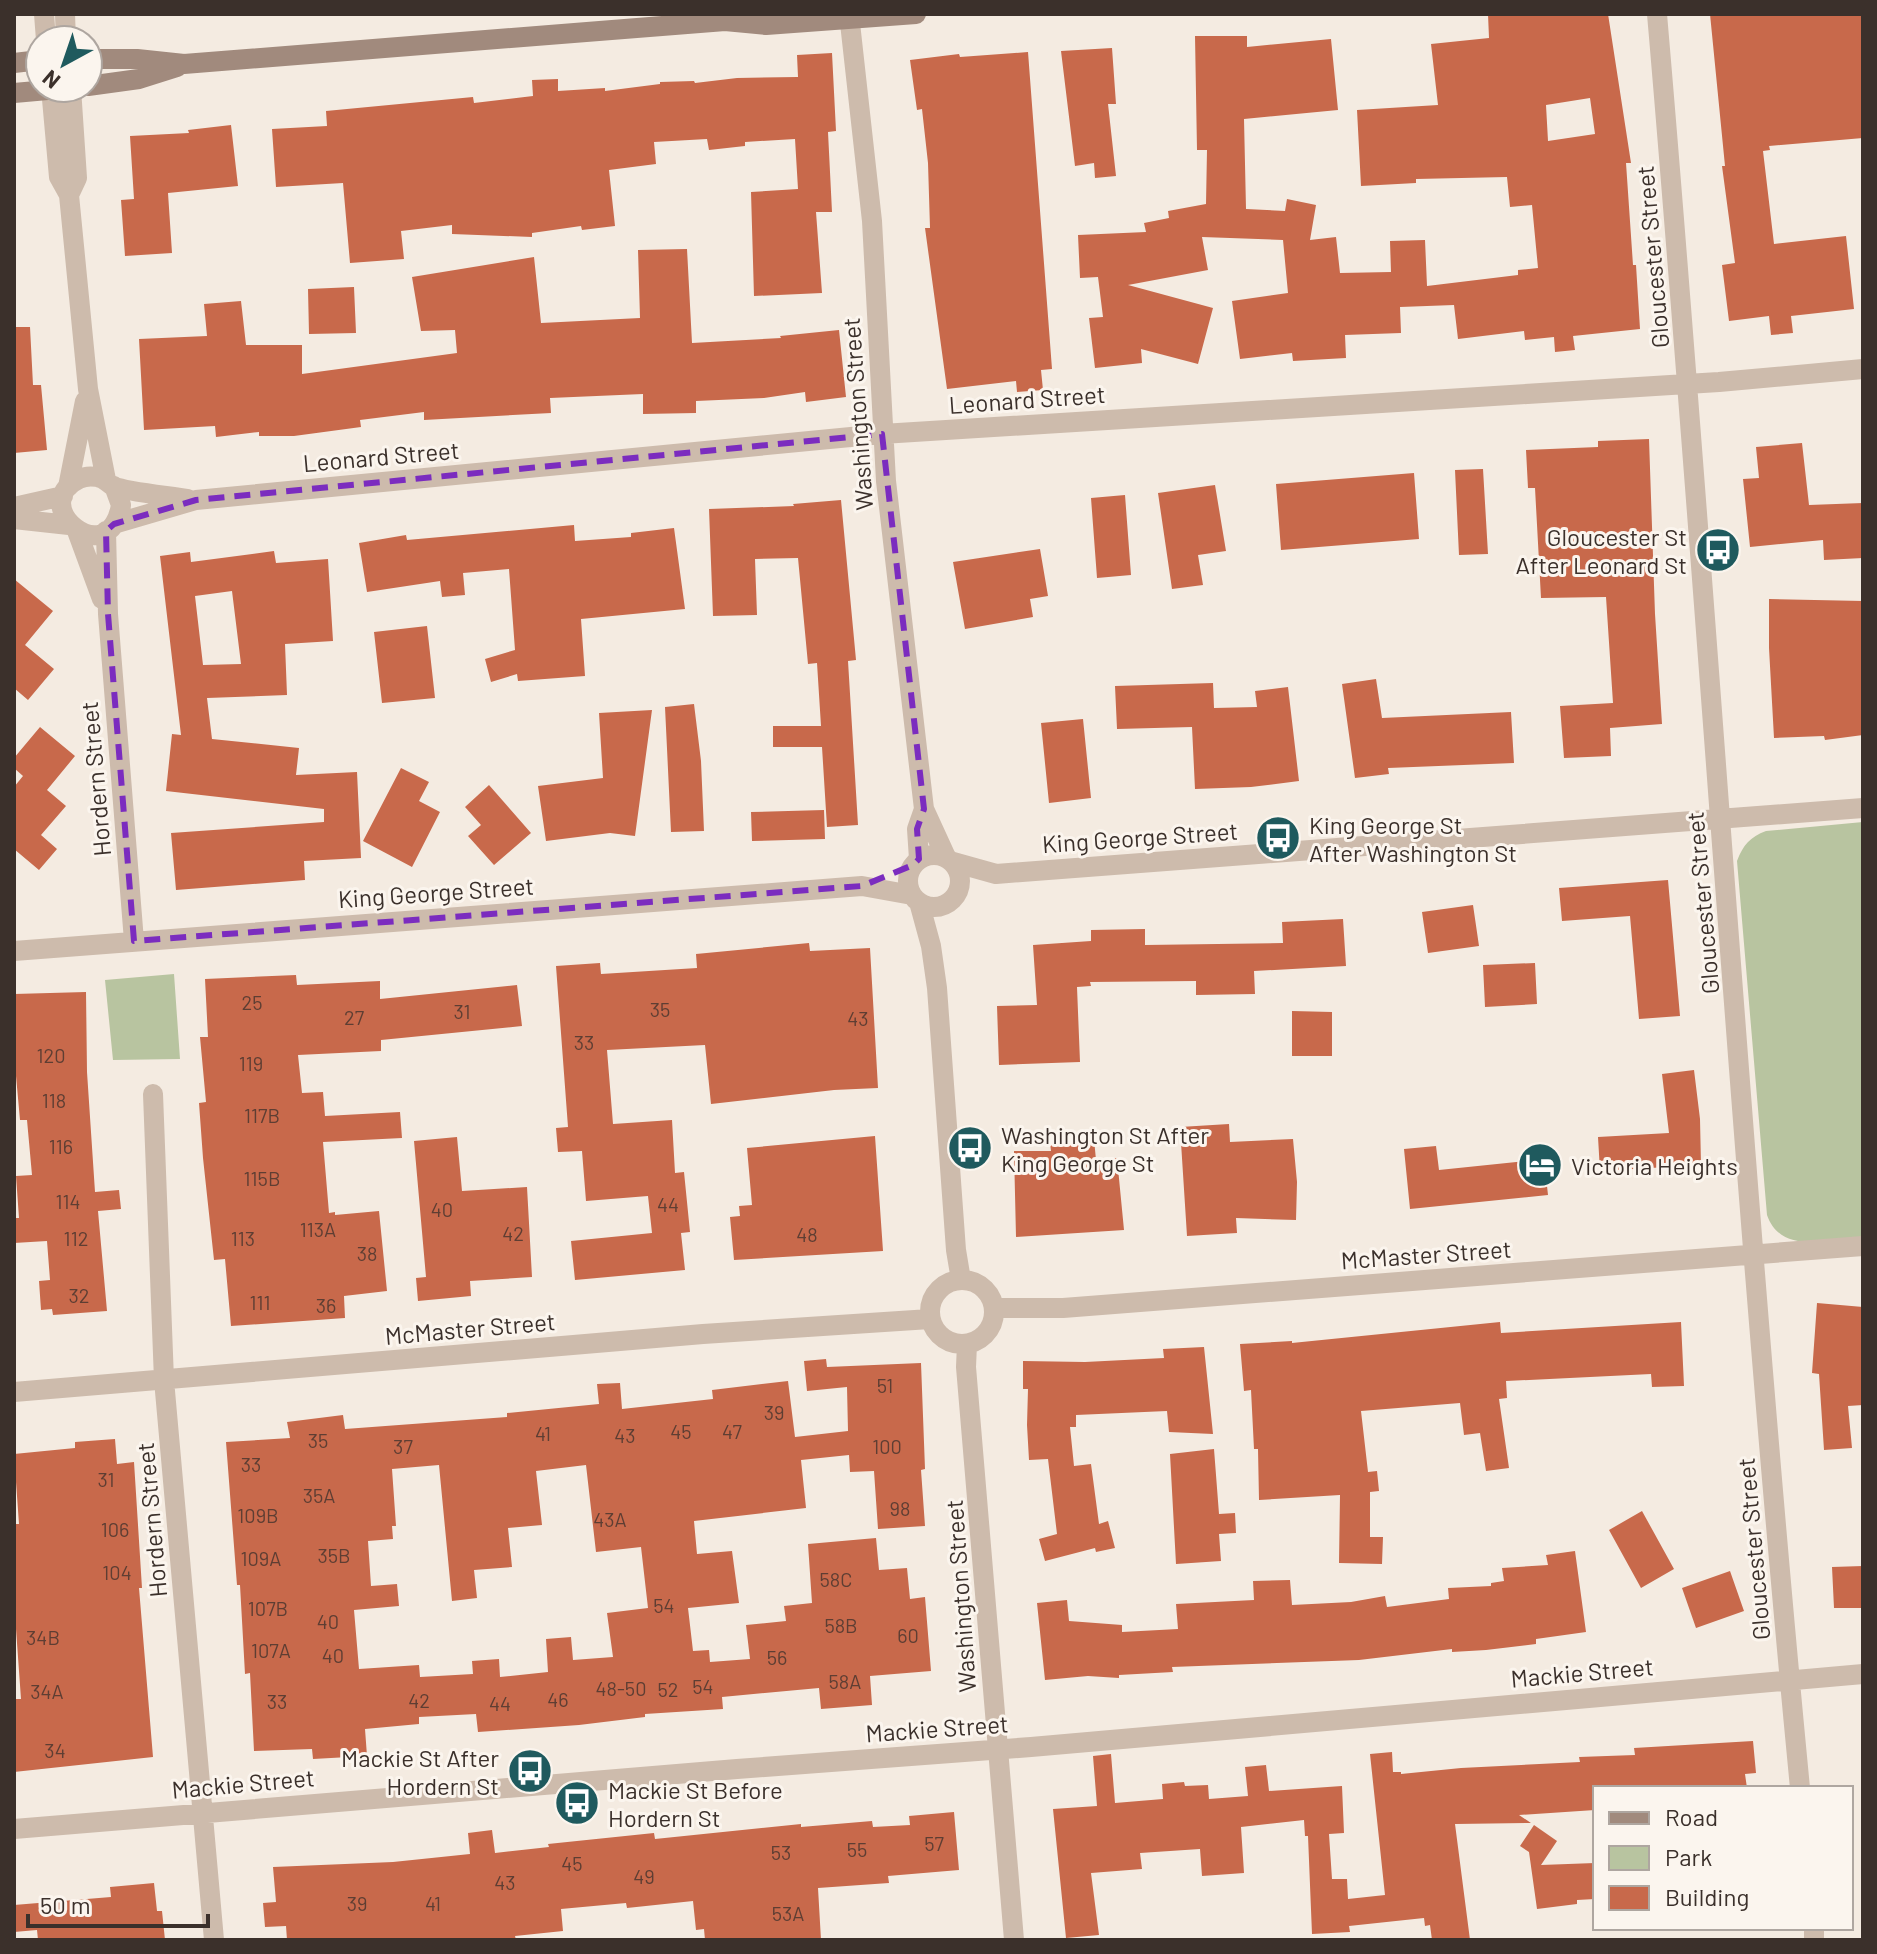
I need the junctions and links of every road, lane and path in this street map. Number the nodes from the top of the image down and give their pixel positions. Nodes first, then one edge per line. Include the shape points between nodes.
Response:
1 (916, 14) edge
2 (1657, 14) edge
3 (849, 17) edge
4 (732, 18) edge
5 (104, 59) edge
6 (184, 64) junction
7 (104, 84) edge
8 (61, 104) edge
9 (1863, 369) edge
10 (1688, 383) junction
11 (88, 389) junction
12 (882, 434) junction
13 (110, 483) junction
14 (66, 491) junction
15 (196, 500) junction
16 (14, 507) edge
17 (14, 519) edge
18 (73, 528) junction
19 (110, 528) junction
20 (108, 614) junction
21 (1863, 808) edge
22 (924, 809) junction
23 (1721, 820) junction
24 (949, 860) junction
25 (916, 862) junction
26 (996, 874) junction
27 (862, 886) junction
28 (954, 897) junction
29 (915, 898) junction
30 (134, 941) junction
31 (931, 946) junction
32 (14, 951) edge
33 (153, 1094) dead end
34 (1863, 1246) edge
35 (1755, 1255) junction
36 (961, 1280) junction
37 (994, 1308) junction
38 (930, 1319) junction
39 (967, 1344) junction
40 (164, 1380) junction
41 (14, 1392) edge
42 (1863, 1674) edge
43 (1790, 1680) junction
44 (998, 1750) junction
45 (1800, 1786) edge
46 (203, 1813) junction
47 (14, 1829) edge
48 (214, 1940) edge
49 (1014, 1940) edge

1 - 3 main road
2 - 10 street, Gloucester Street
3 - 4 main road via 766,25
3 - 12 street, Washington Street via 872,221
4 - 6 main road
5 - 6 main road
6 - 7 main road
8 - 11 street via 59,177 69,195
9 - 10 street, Leonard Street
10 - 12 street, Leonard Street
10 - 23 street, Gloucester Street
11 - 13 street
11 - 14 street
12 - 15 street, Leonard Street
12 - 22 street, Washington Street
13 - 14 street via 86,477
13 - 15 street, Leonard Street
13 - 19 street via 121,505
14 - 16 street
14 - 18 street via 63,516
15 - 19 street, Leonard Street
17 - 18 street
18 - 19 street via 86,535
18 - 20 street, Hordern Street
19 - 20 street, Hordern Street
20 - 30 street, Hordern Street
21 - 23 street, King George Street
22 - 24 street, Washington Street
22 - 25 street, Washington Street
23 - 26 street, King George Street
23 - 35 street, Gloucester Street
24 - 25 street via 937,854
24 - 26 street, King George Street
24 - 28 street via 960,876
25 - 27 street, King George Street
25 - 29 street via 908,880
26 - 28 street, King George Street
27 - 29 street, King George Street
27 - 30 street, King George Street
28 - 29 street via 934,907
28 - 31 street
29 - 31 street
30 - 32 street, King George Street
31 - 36 street
33 - 40 street, Hordern Street
34 - 35 street, McMaster Street
35 - 37 street, McMaster Street via 1063,1308
35 - 43 street, Gloucester Street
36 - 37 street via 979,1285
36 - 38 street via 946,1284 934,1296
37 - 39 street via 988,1331
38 - 39 street via 944,1339
38 - 40 street, McMaster Street
39 - 44 street, Washington Street
40 - 41 street, McMaster Street
40 - 46 street, Hordern Street
42 - 43 street, Mackie Street
43 - 44 street, Mackie Street
43 - 45 street, Gloucester Street
44 - 46 street, Mackie Street
44 - 49 street, Washington Street
46 - 47 street, Mackie Street
46 - 48 street, Hordern Street

